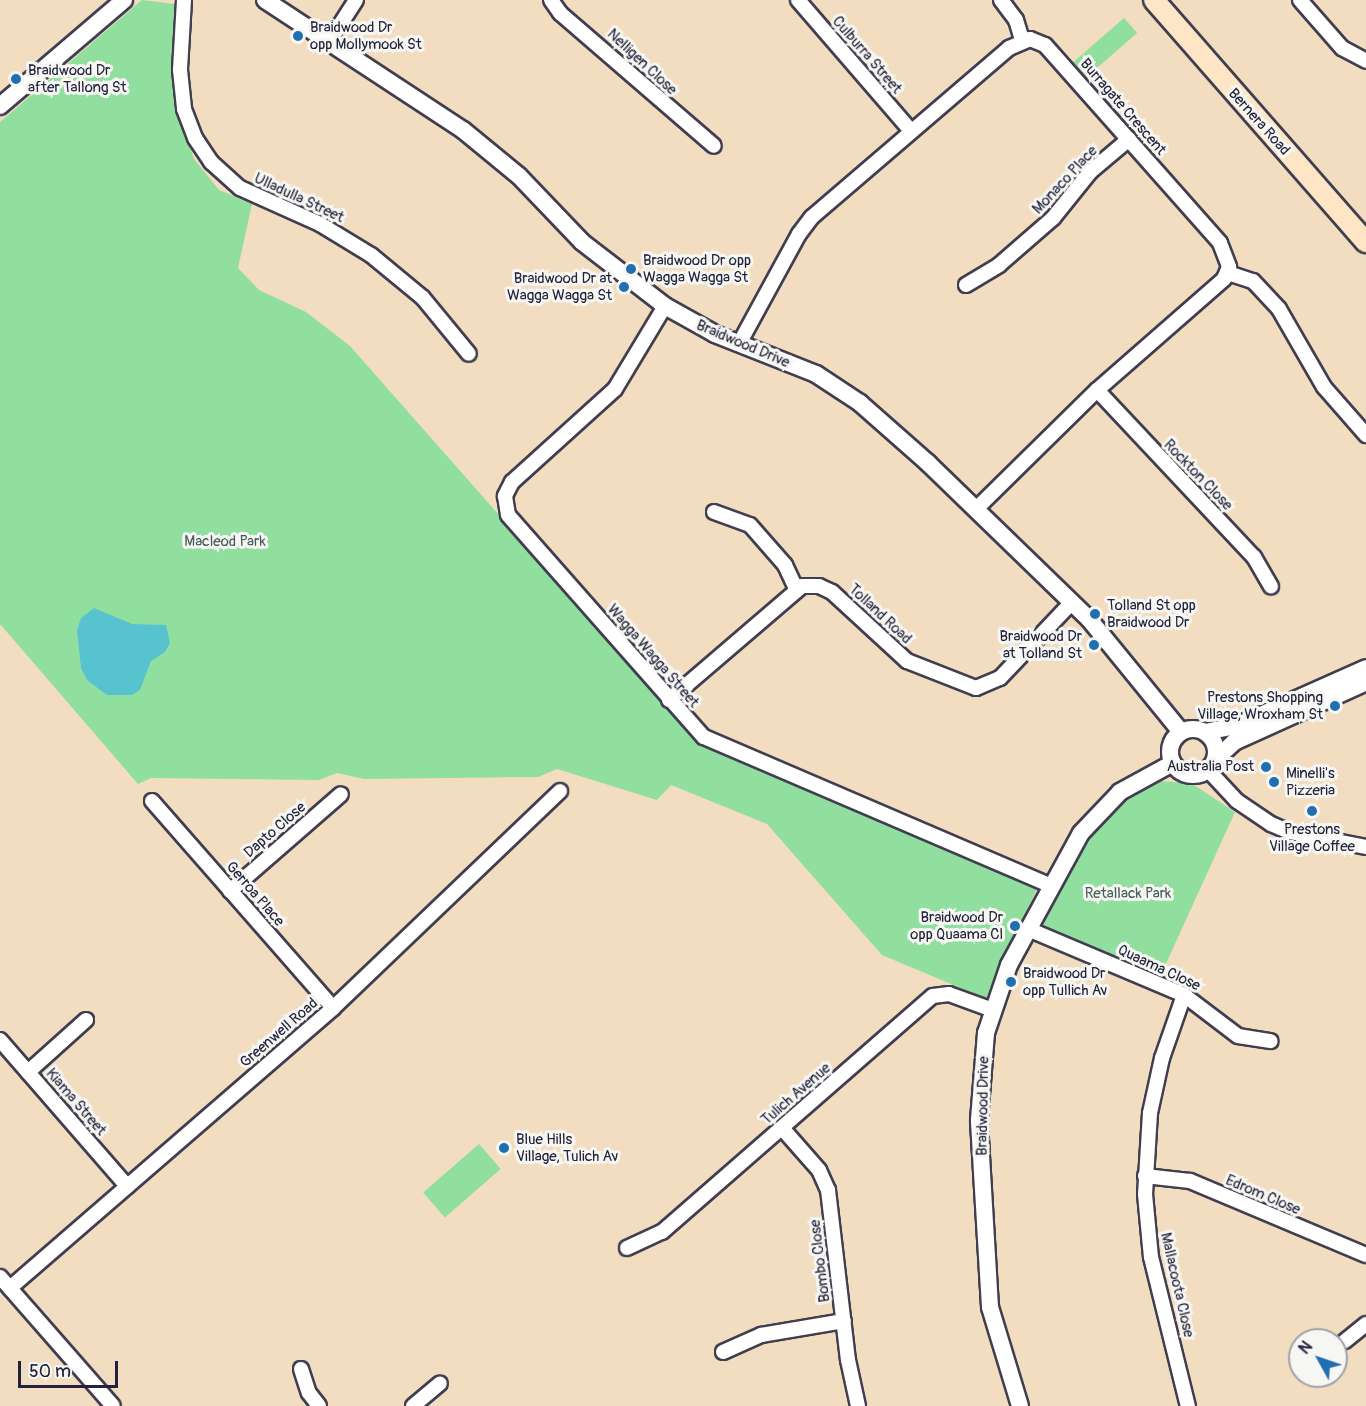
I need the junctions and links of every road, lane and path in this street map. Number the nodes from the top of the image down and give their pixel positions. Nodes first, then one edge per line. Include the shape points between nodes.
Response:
1 (124, 0) edge
2 (184, 0) edge
3 (265, 0) edge
4 (356, 0) edge
5 (551, 0) edge
6 (798, 0) edge
7 (1001, 0) edge
8 (1154, 0) edge
9 (1300, 0) edge
10 (1022, 40) junction
11 (329, 42) junction
12 (1366, 61) edge
13 (0, 106) edge
14 (911, 131) junction
15 (1129, 139) junction
16 (714, 146) dead end
17 (1366, 242) edge
18 (1228, 273) junction
19 (966, 285) dead end
20 (665, 306) junction
21 (739, 344) junction
22 (468, 354) dead end
23 (1097, 390) junction
24 (1366, 435) edge
25 (976, 509) junction
26 (714, 512) dead end
27 (1271, 587) dead end
28 (796, 590) junction
29 (1072, 602) junction
30 (1366, 668) edge
31 (1366, 682) edge
32 (669, 700) junction
33 (1181, 732) junction
34 (1205, 732) junction
35 (1173, 764) junction
36 (1212, 764) junction
37 (560, 791) dead end
38 (341, 794) dead end
39 (152, 801) dead end
40 (1366, 847) edge
41 (1050, 885) junction
42 (230, 891) junction
43 (1028, 929) junction
44 (1184, 995) junction
45 (333, 1008) junction
46 (993, 1010) junction
47 (86, 1020) dead end
48 (0, 1040) edge
49 (1271, 1041) dead end
50 (28, 1072) junction
51 (782, 1128) junction
52 (1145, 1176) junction
53 (127, 1186) junction
54 (627, 1248) dead end
55 (1366, 1255) edge
56 (0, 1276) edge
57 (10, 1288) junction
58 (844, 1322) junction
59 (1366, 1324) edge
60 (1348, 1339) edge
61 (723, 1352) dead end
62 (302, 1369) dead end
63 (440, 1383) dead end
64 (113, 1406) edge
65 (319, 1406) edge
66 (413, 1406) edge
67 (858, 1406) edge
68 (1020, 1406) edge
69 (1188, 1406) edge

1 - 13 street
2 - 22 street, Ulladulla Street via 180,70 184,109 210,162 240,188 320,224 371,255 423,298
3 - 11 street, Braidwood Drive
4 - 11 street
5 - 16 street, Nelligen Close via 560,13
6 - 14 street, Culburra Street
7 - 10 street via 1016,20
8 - 17 main road, Bernera Road
9 - 12 street via 1342,48
10 - 14 street
10 - 15 street, Burragate Crescent via 1035,40 1050,48
11 - 20 street, Braidwood Drive via 463,130 519,176 582,242
14 - 21 street via 807,222
15 - 18 street, Burragate Crescent via 1220,243 1228,256
15 - 19 street, Monaco Place via 1090,172 1053,218 999,265
18 - 23 street
18 - 24 street via 1249,278 1264,292 1294,330 1330,395
20 - 21 street, Braidwood Drive
20 - 32 street, Wagga Wagga Street via 615,390 512,482 505,503 508,515
21 - 25 street, Braidwood Drive via 816,374 848,394
23 - 25 street
23 - 27 street, Rockton Close via 1254,557
25 - 29 street, Braidwood Drive
26 - 28 street via 750,525 785,565
28 - 29 street, Tolland Road via 808,585 828,589 907,661 976,688 1000,678
28 - 32 street
29 - 33 street, Braidwood Drive
30 - 34 street via 1236,726
31 - 36 street via 1234,742
32 - 41 street, Wagga Wagga Street via 712,742
33 - 34 street
33 - 35 street via 1170,748
34 - 36 street via 1215,744
35 - 36 street via 1188,775
35 - 41 street, Braidwood Drive via 1108,802 1081,833
36 - 40 street via 1237,801 1271,824 1304,836
37 - 45 street, Greenwell Road
38 - 42 street, Dapto Close
39 - 42 street, Gerroa Place
41 - 43 street, Braidwood Drive
42 - 45 street, Gerroa Place
43 - 44 street, Quaama Close
43 - 46 street, Braidwood Drive
44 - 49 street, Quaama Close via 1238,1036
44 - 52 street, Mallacoota Close via 1153,1095
45 - 53 street, Greenwell Road
46 - 51 street, Tulich Avenue via 949,994 933,996
46 - 68 street, Braidwood Drive via 982,1057 979,1120 990,1307
47 - 50 street
48 - 50 street, Kiama Street
50 - 53 street, Kiama Street
51 - 54 street, Tulich Avenue via 662,1232
51 - 58 street, Bombo Close via 826,1183
52 - 55 street, Edrom Close via 1190,1181
52 - 69 street, Mallacoota Close via 1151,1257
53 - 57 street, Greenwell Road
56 - 57 street
57 - 64 street
58 - 61 street via 761,1335
58 - 67 street, Bombo Close
59 - 60 street
62 - 65 street via 309,1393
63 - 66 street

